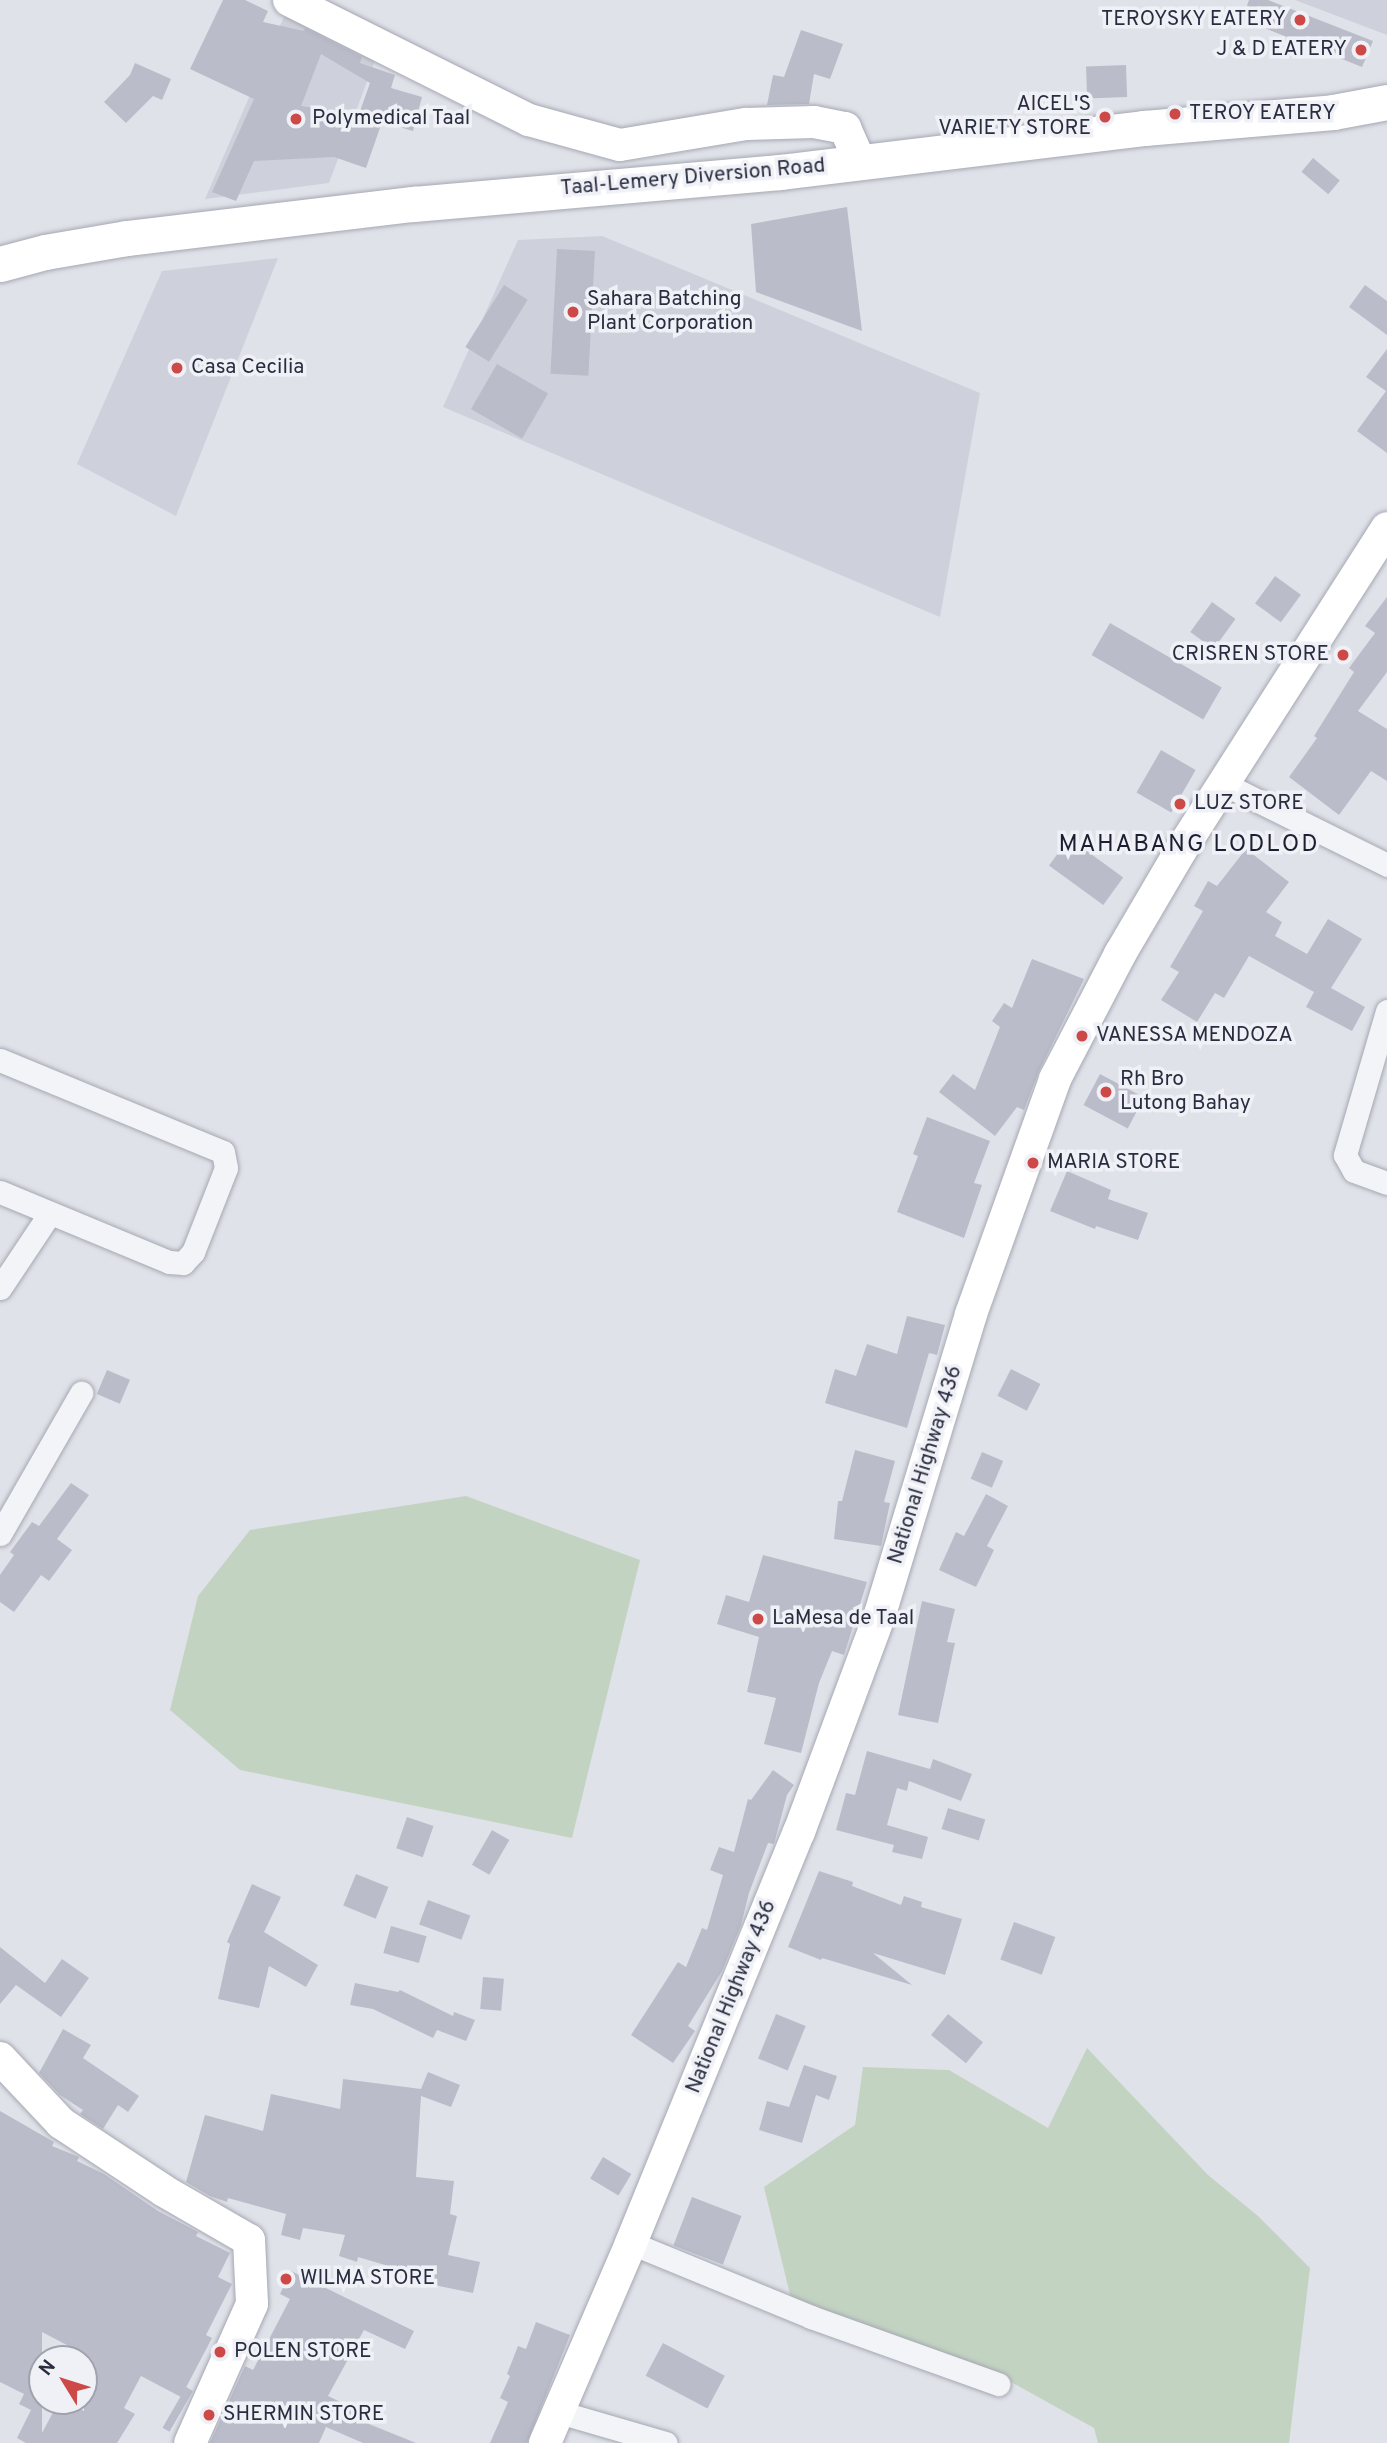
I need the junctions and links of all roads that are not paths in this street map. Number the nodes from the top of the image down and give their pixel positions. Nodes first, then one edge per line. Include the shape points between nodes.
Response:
1 (289, 0) edge
2 (1387, 102) edge
3 (860, 161) junction
4 (0, 264) edge
5 (1387, 528) edge
6 (1224, 784) junction
7 (1387, 865) edge
8 (1387, 1011) edge
9 (0, 1060) edge
10 (1387, 1183) edge
11 (0, 1192) edge
12 (50, 1213) junction
13 (0, 1288) edge
14 (81, 1393) dead end
15 (0, 1534) edge
16 (1, 2062) edge
17 (631, 2243) junction
18 (998, 2384) dead end
19 (559, 2412) junction
20 (190, 2443) edge
21 (545, 2443) edge
22 (666, 2443) edge

1 - 3 main road via 529,120 620,145 746,124 814,122 845,128
2 - 3 main road, Taal-Lemery Diversion Road via 1333,112 1144,128
3 - 4 main road, Taal-Lemery Diversion Road via 414,204 127,238
5 - 6 main road, National Highway 436
6 - 7 street
6 - 17 main road, National Highway 436 via 1120,954 1055,1079 971,1314 880,1614 799,1832
8 - 10 street via 1345,1156 1354,1171
9 - 12 street via 223,1152 226,1168 193,1252 183,1263 169,1262
11 - 12 street
12 - 13 street
14 - 15 street
16 - 20 main road via 61,2123 94,2147 249,2240 252,2304
17 - 18 street via 811,2317
17 - 19 main road, National Highway 436
19 - 21 main road, National Highway 436
19 - 22 street

